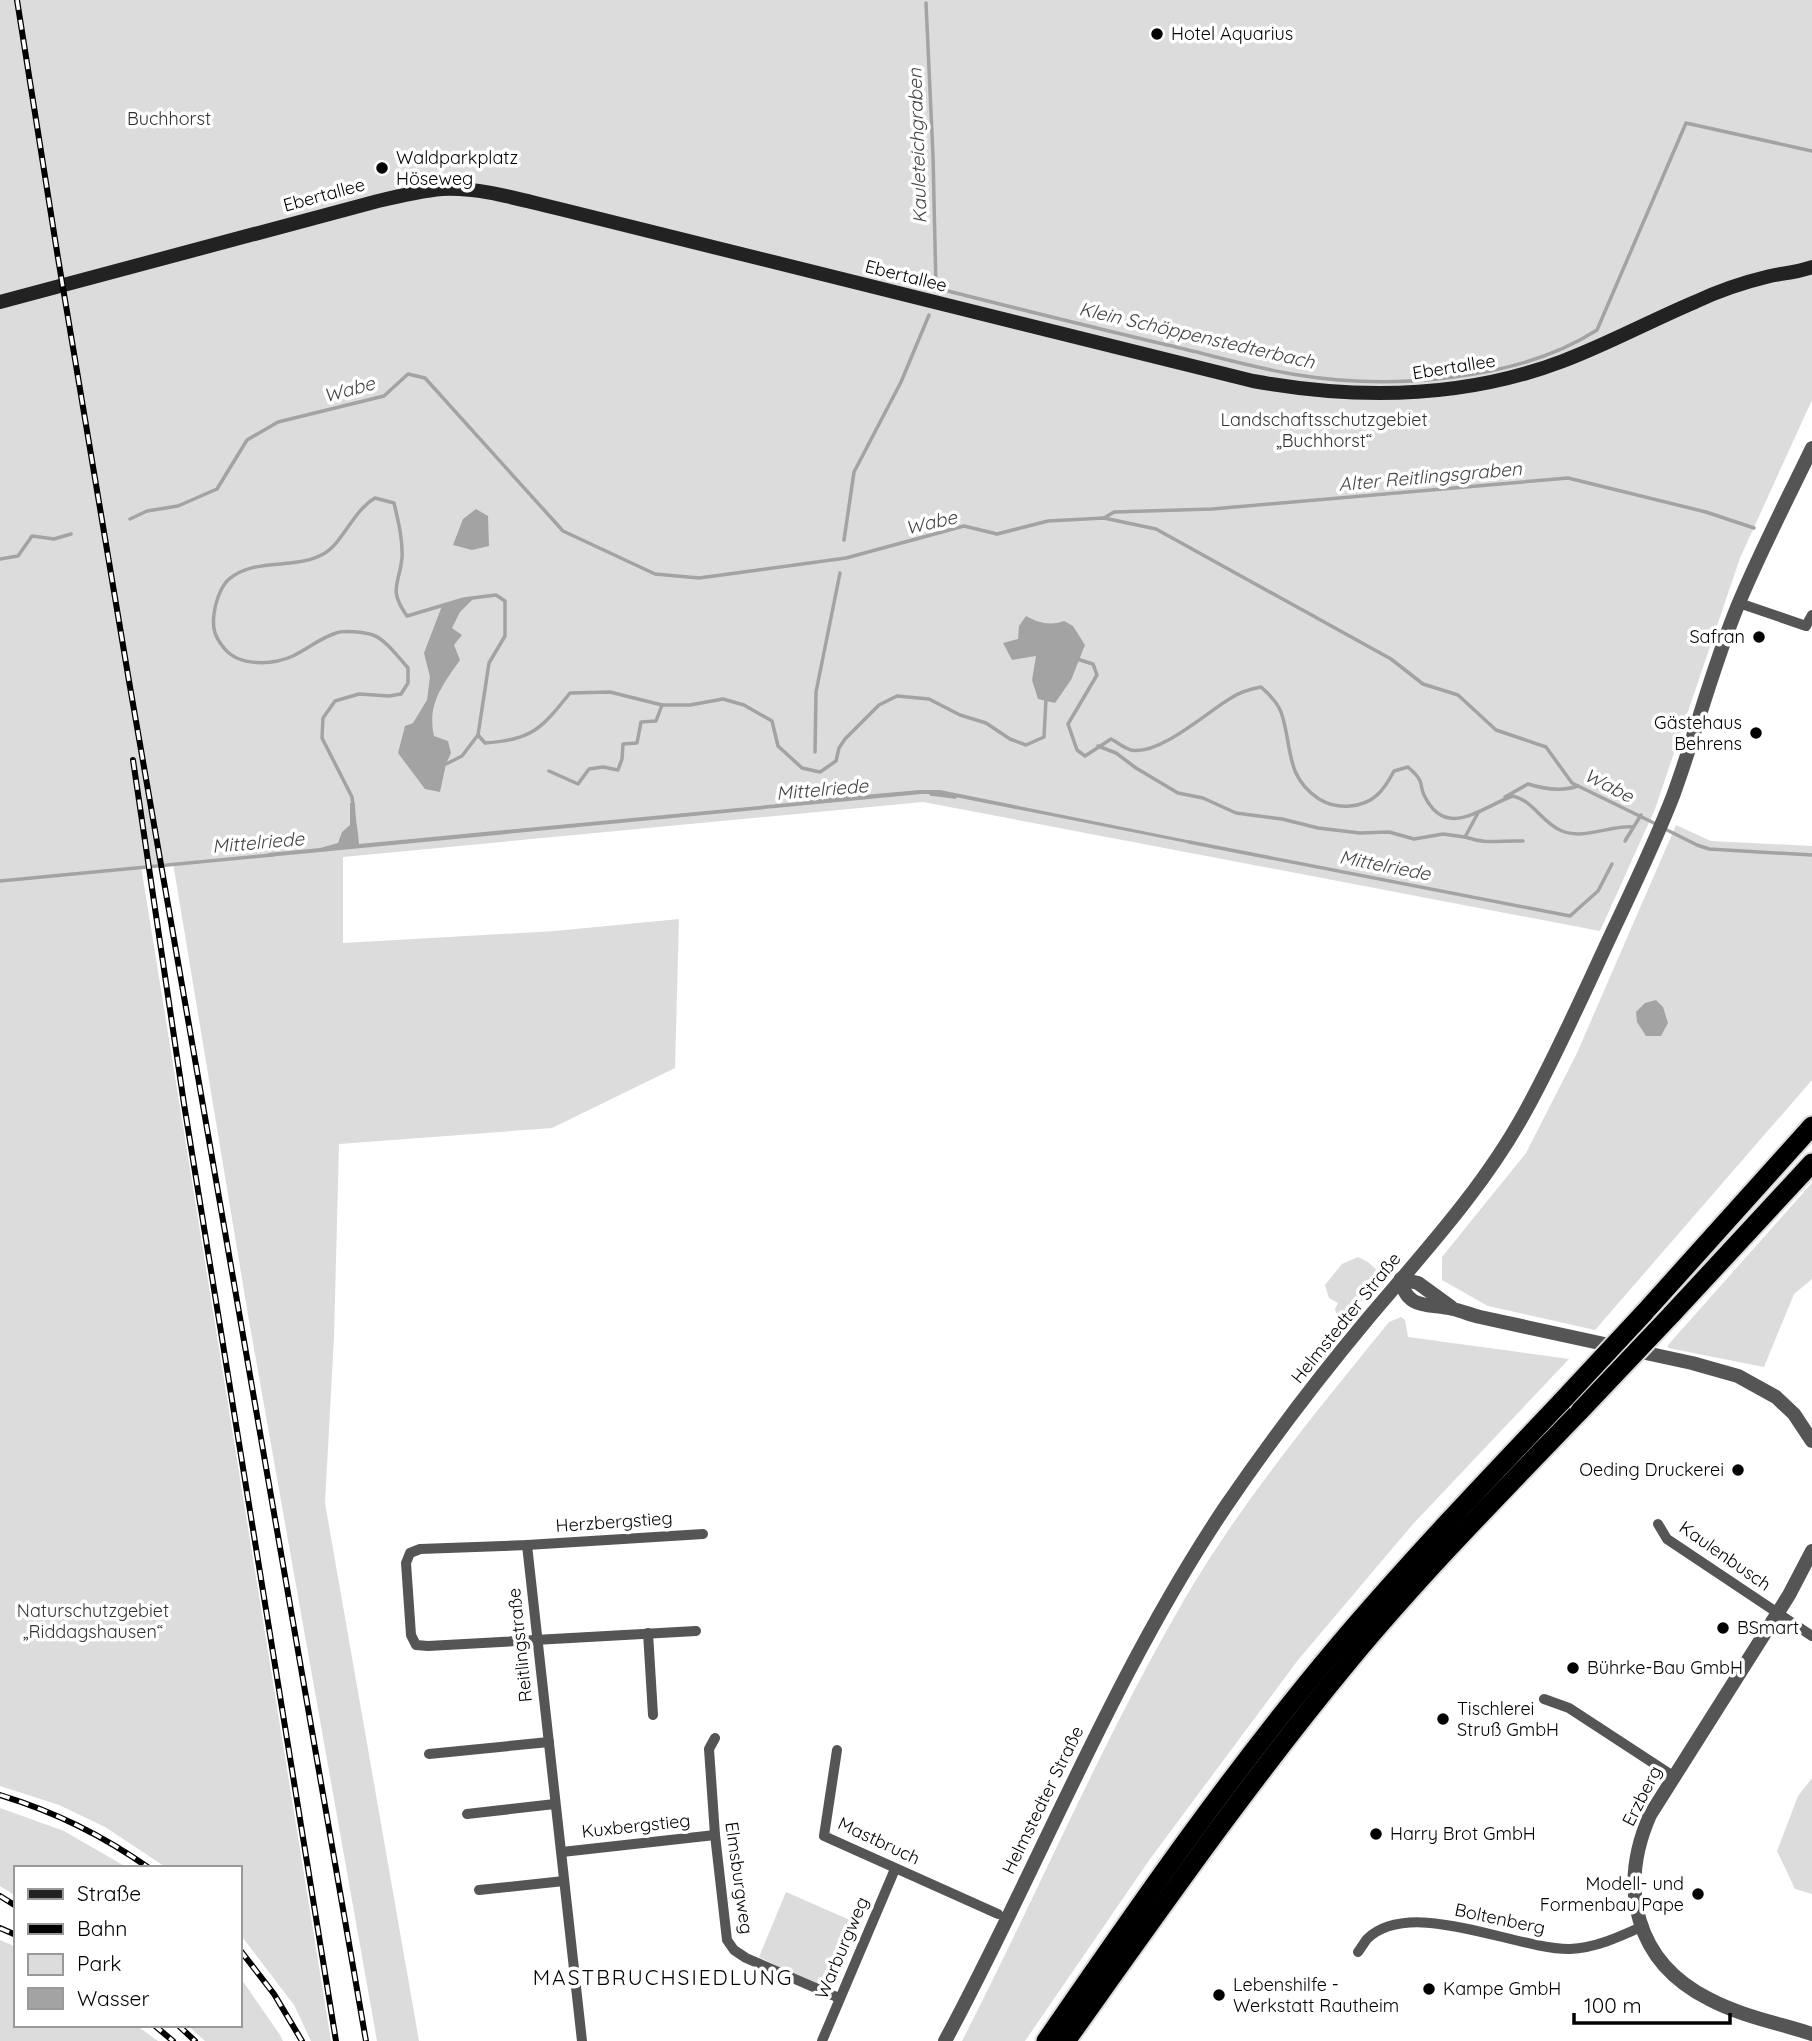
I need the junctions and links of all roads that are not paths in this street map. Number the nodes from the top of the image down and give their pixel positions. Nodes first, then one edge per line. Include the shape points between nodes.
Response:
1 (1807, 271) edge
2 (0, 302) edge
3 (1812, 448) edge
4 (1739, 603) junction
5 (1812, 615) edge
6 (1812, 1126) edge
7 (1812, 1163) edge
8 (1401, 1279) junction
9 (1812, 1441) edge
10 (1658, 1524) dead end
11 (703, 1534) dead end
12 (527, 1545) junction
13 (1812, 1551) edge
14 (1777, 1613) junction
15 (696, 1631) dead end
16 (648, 1633) junction
17 (1812, 1636) edge
18 (537, 1641) junction
19 (1544, 1699) dead end
20 (653, 1715) dead end
21 (715, 1738) dead end
22 (549, 1742) junction
23 (837, 1750) dead end
24 (429, 1754) dead end
25 (1673, 1776) junction
26 (555, 1804) junction
27 (467, 1814) dead end
28 (715, 1835) junction
29 (562, 1852) junction
30 (895, 1869) junction
31 (564, 1881) junction
32 (479, 1890) dead end
33 (998, 1914) dead end
34 (1641, 1927) junction
35 (1358, 1952) dead end
36 (839, 1998) junction
37 (1812, 2034) edge
38 (582, 2041) edge
39 (822, 2041) edge
40 (945, 2041) edge
41 (1046, 2041) edge
42 (1066, 2041) edge

1 - 2 main road, Ebertallee via 1770,276 1721,292 1563,362 1524,374 1466,387 1381,395 1319,392 1241,379 564,210 459,190 425,191 378,201
3 - 4 street, Helmstedter Straße
4 - 5 street via 1806,626
4 - 8 street, Helmstedter Straße via 1672,799 1550,1063 1512,1134 1460,1208
6 - 41 highway, bridge via 1336,1648 1218,1800
7 - 42 highway, bridge via 1350,1660 1225,1820
8 - 9 street via 1419,1283 1452,1308 1480,1317 1738,1376 1776,1397
8 - 40 street, Helmstedter Straße via 1264,1453 1167,1601 1102,1722
10 - 14 street, Kaulenbusch via 1667,1539
11 - 12 street, Herzbergstieg
12 - 18 street, Reitlingstraße
12 - 18 street, Herzbergstieg via 410,1553 406,1563 411,1635 416,1645 428,1646
13 - 14 street, Erzberg
14 - 17 street, Kaulenbusch
14 - 25 street, Erzberg
15 - 16 street
16 - 18 street
16 - 20 street
18 - 22 street, Reitlingstraße
19 - 25 street via 1569,1708
21 - 28 street, Elmsburgweg via 709,1749
22 - 24 street
22 - 26 street, Reitlingstraße
23 - 30 street, Mastbruch via 824,1836
25 - 34 street, Erzberg via 1650,1815 1635,1864 1634,1896
26 - 27 street
26 - 29 street, Reitlingstraße
28 - 29 street, Kuxbergstieg
28 - 36 street, Elmsburgweg via 727,1941 746,1958
29 - 31 street, Reitlingstraße
30 - 33 street, Mastbruch
30 - 36 street, Warburgweg
31 - 32 street
31 - 38 street, Reitlingstraße
34 - 35 street, Boltenberg via 1572,1949 1545,1948 1457,1926 1402,1923 1368,1938
34 - 37 street, Erzberg via 1659,1960 1701,1995
36 - 39 street, Warburgweg

